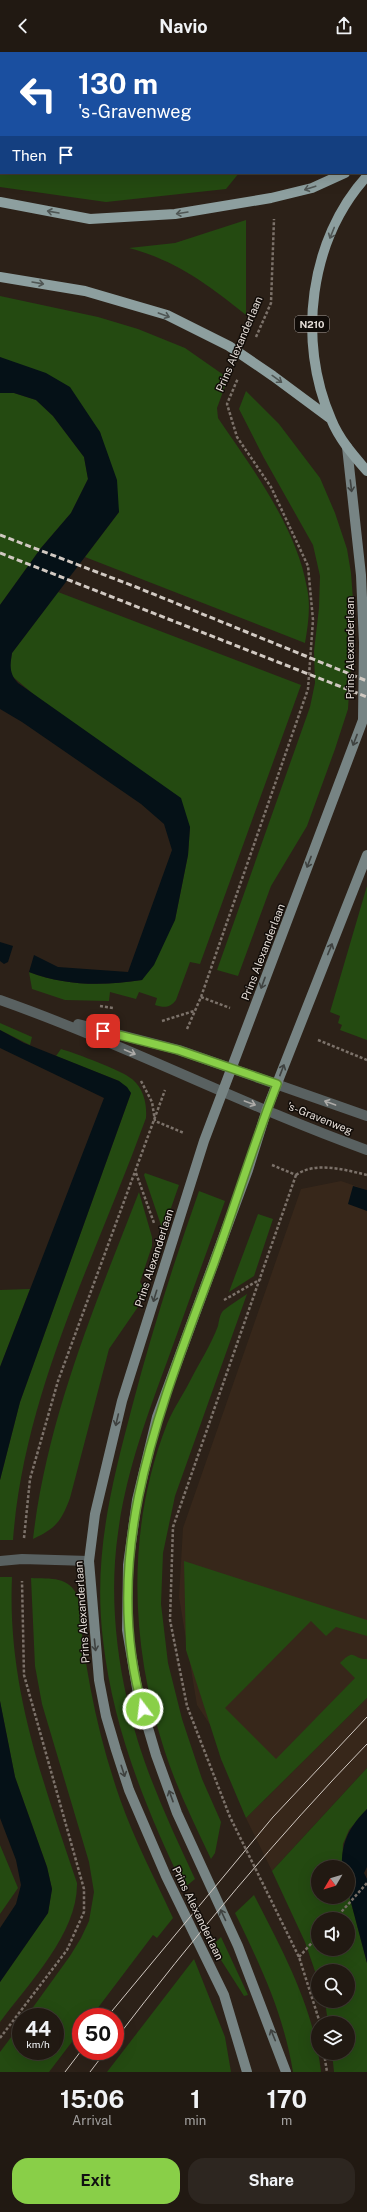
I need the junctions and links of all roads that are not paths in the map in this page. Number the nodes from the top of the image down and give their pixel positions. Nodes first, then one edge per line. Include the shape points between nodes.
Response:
1 (344, 174) edge
2 (367, 176) edge
3 (0, 202) edge
4 (0, 277) edge
5 (331, 419) junction
6 (347, 447) junction
7 (367, 471) edge
8 (367, 855) edge
9 (0, 1000) edge
10 (43, 1015) junction
11 (231, 1068) junction
12 (277, 1084) junction
13 (222, 1092) junction
14 (267, 1109) junction
15 (367, 1116) edge
16 (367, 1150) edge
17 (0, 1561) edge
18 (89, 1561) junction
19 (247, 2072) edge
20 (286, 2072) edge

1 -> 3 main road via 312,188 271,198 175,214 90,219
2 -> 5 main road, N210 via 337,220 322,258 313,298 312,339 318,380
4 -> 5 main road via 84,291 167,315 229,346
5 - 6 main road, N210
6 - 7 main road, N210
6 -> 11 main road, Prins Alexanderlaan via 361,575 364,643 363,720
12 -> 8 main road, Prins Alexanderlaan
9 - 10 street, 's-Gravenweg
10 - 11 street, 's-Gravenweg via 178,1050
10 -> 13 street, 's-Gravenweg
11 - 12 street, 's-Gravenweg
11 - 13 main road, Prins Alexanderlaan
12 - 14 main road, Prins Alexanderlaan
15 -> 12 street, 's-Gravenweg
13 -> 14 street, 's-Gravenweg
13 -> 18 main road, Prins Alexanderlaan via 166,1258 122,1401 95,1514
14 - 16 street, 's-Gravenweg
20 -> 14 main road, Prins Alexanderlaan via 238,1946 177,1813 161,1770 138,1694 127,1630 128,1565 137,1500 158,1418 248,1170
17 - 18 street via 22,1558
18 -> 19 main road, Prins Alexanderlaan via 99,1680 116,1750 129,1790 166,1876 224,1995

